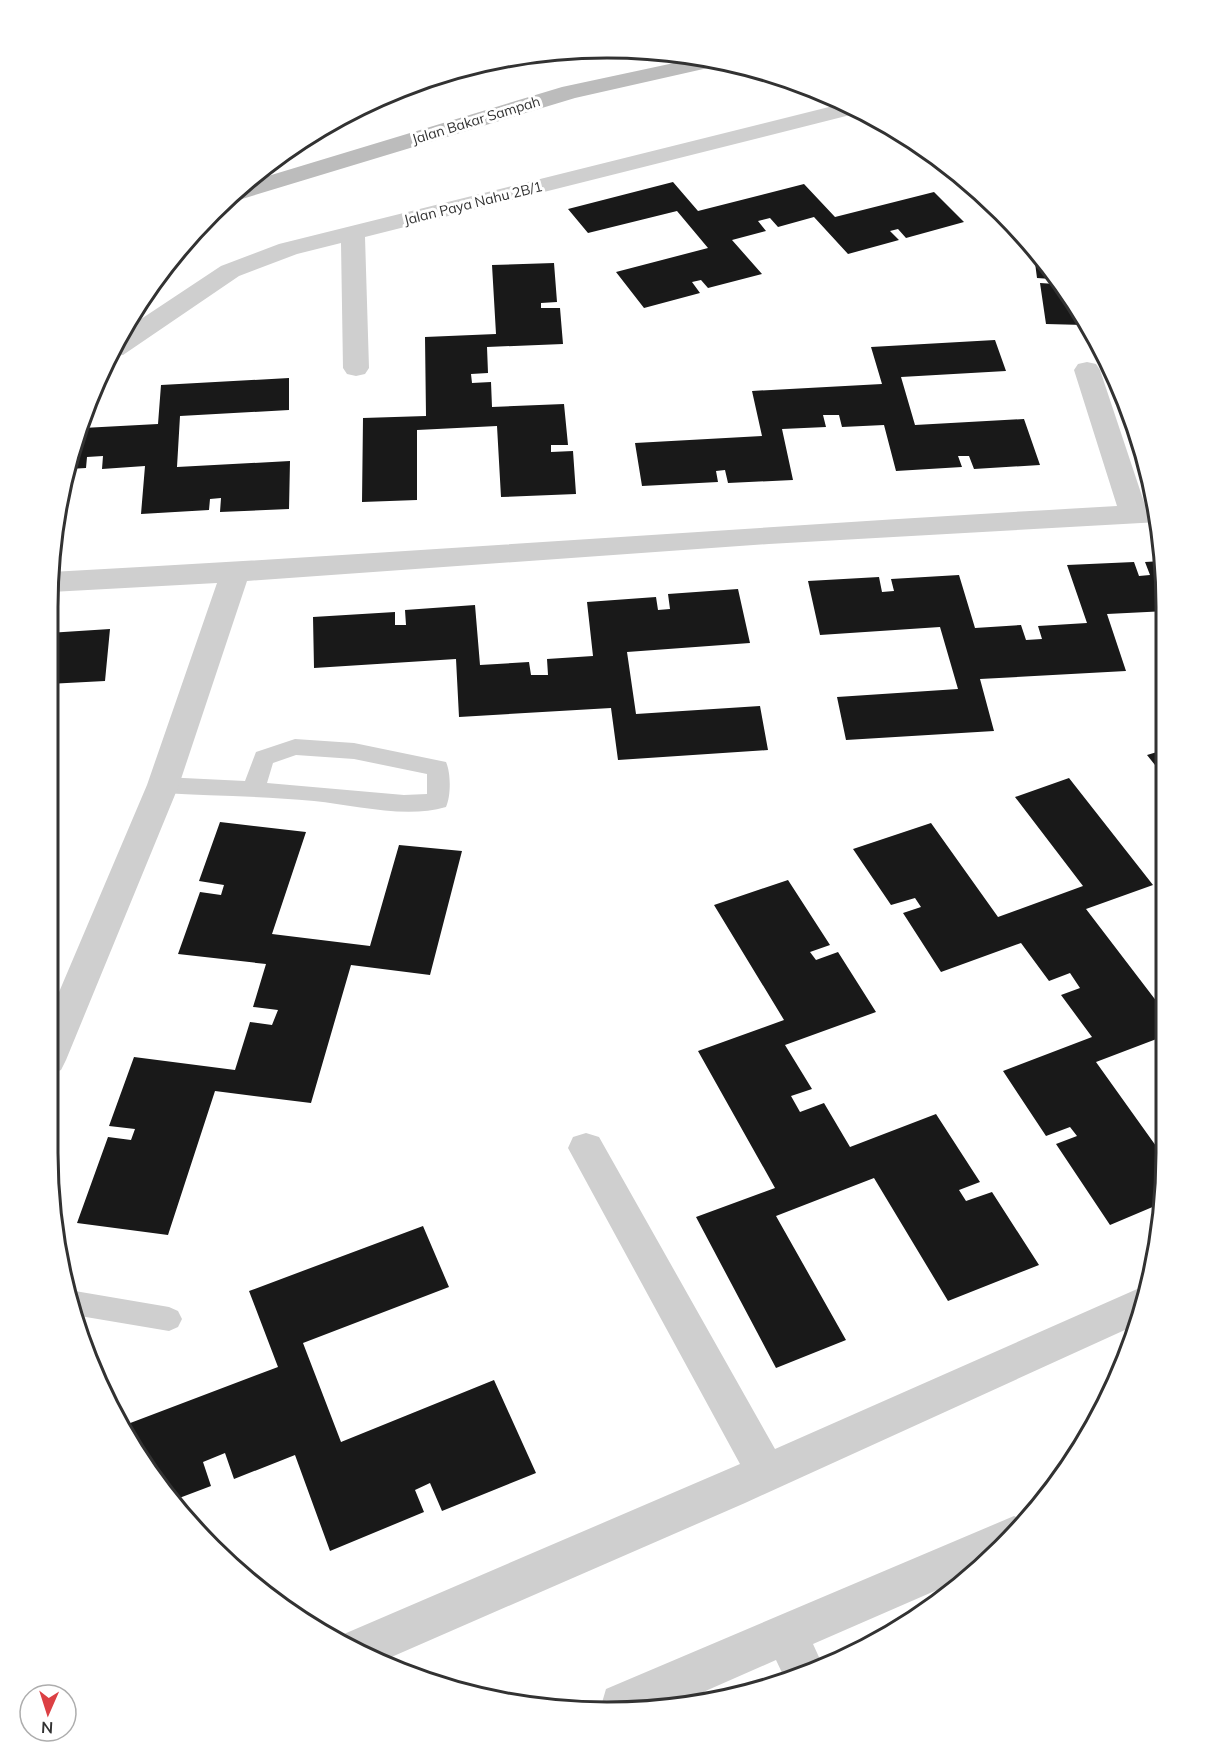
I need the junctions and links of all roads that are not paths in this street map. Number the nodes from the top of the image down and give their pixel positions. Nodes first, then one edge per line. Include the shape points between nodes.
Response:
1 (694, 66) edge
2 (842, 111) edge
3 (254, 188) edge
4 (353, 234) junction
5 (129, 339) edge
6 (356, 368) dead end
7 (1087, 370) dead end
8 (1146, 514) edge
9 (235, 572) junction
10 (59, 582) edge
11 (163, 785) junction
12 (254, 788) junction
13 (58, 1036) edge
14 (586, 1149) dead end
15 (80, 1304) edge
16 (1134, 1308) edge
17 (169, 1319) dead end
18 (766, 1471) junction
19 (985, 1551) edge
20 (365, 1646) edge
21 (795, 1654) edge
22 (635, 1701) edge

1 - 3 main road, Jalan Bakar Sampah via 570,92
2 - 4 street, Jalan Paya Nahu 2B/1
4 - 5 street, Jalan Paya Nahu 2B/1 via 288,249 230,271
4 - 6 street
7 - 8 street
8 - 9 street
9 - 10 street
9 - 11 street
11 - 12 lane
11 - 13 street
12 - 12 lane via 264,758 295,747 354,751 438,768 438,801 404,803
14 - 18 street
15 - 17 lane
16 - 18 street
18 - 20 street
19 - 21 street
21 - 22 street

